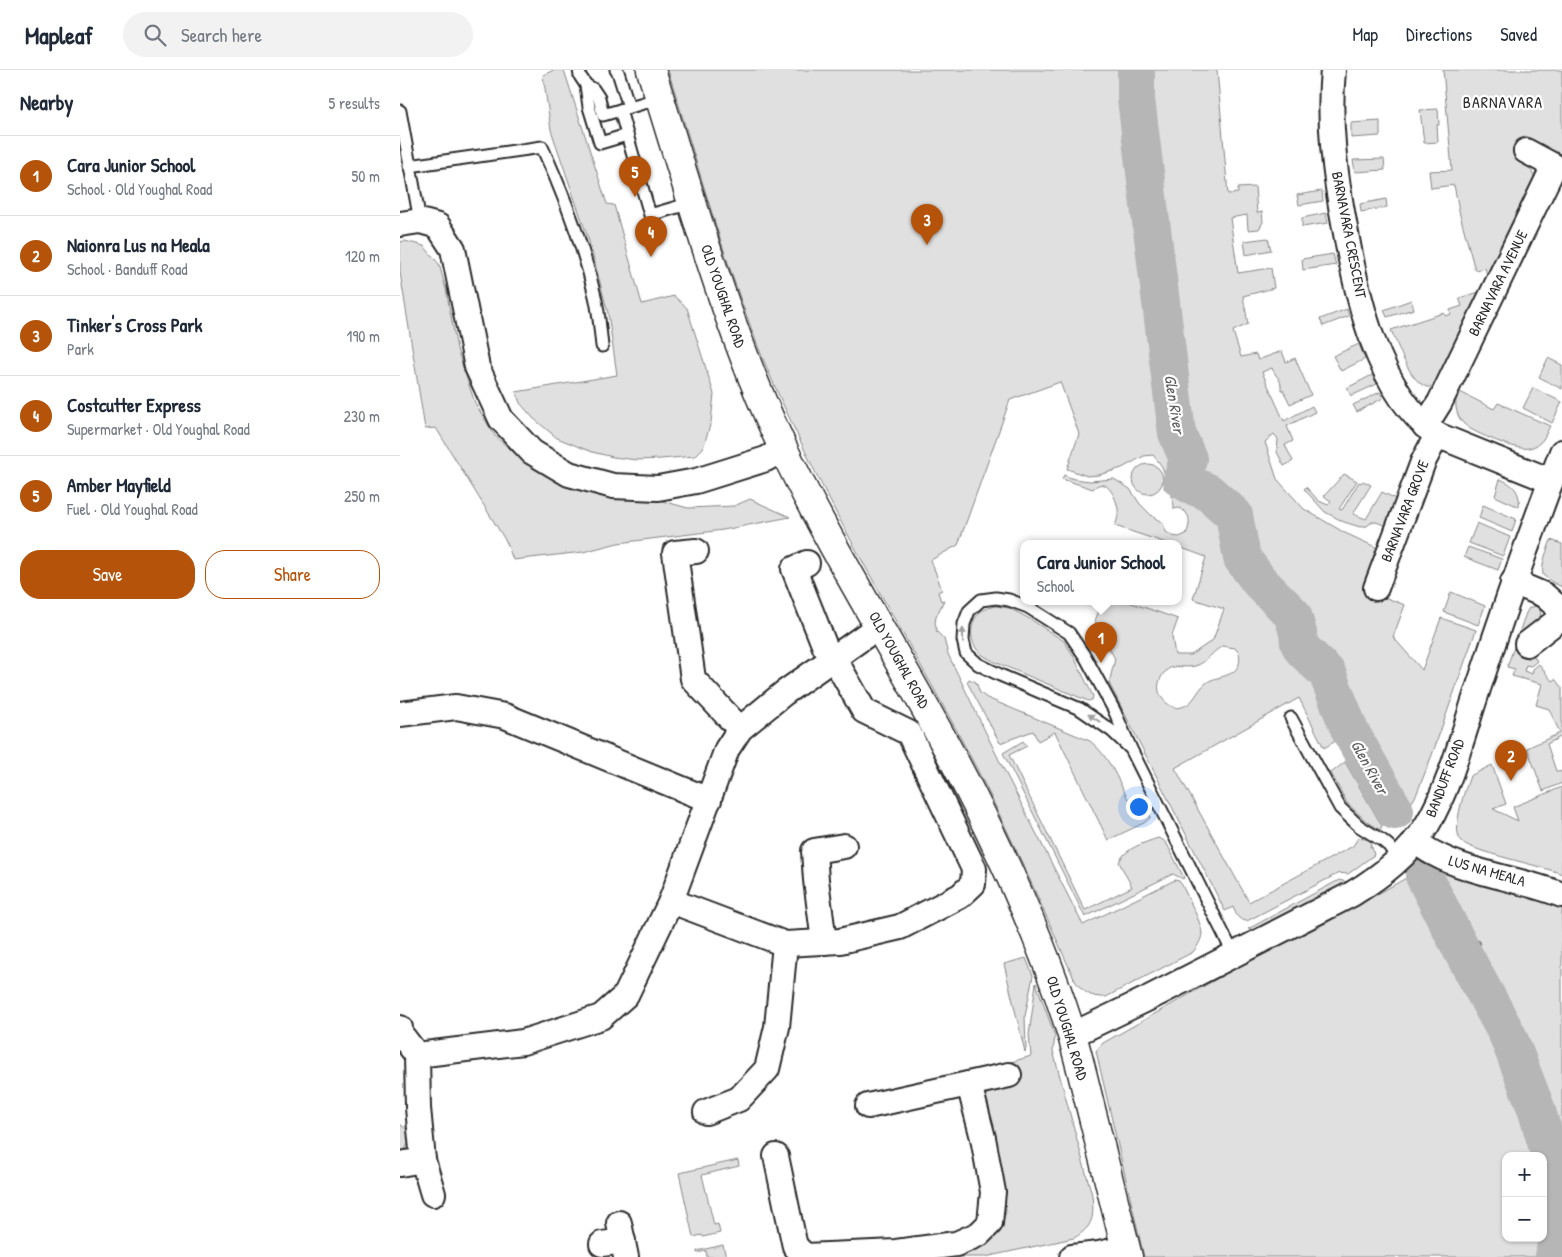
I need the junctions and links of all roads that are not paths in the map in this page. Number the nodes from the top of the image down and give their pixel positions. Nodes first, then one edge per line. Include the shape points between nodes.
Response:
1 (579, 70) edge
2 (616, 70) edge
3 (651, 70) edge
4 (1332, 70) edge
5 (586, 85) junction
6 (660, 98) junction
7 (625, 109) junction
8 (400, 112) edge
9 (627, 135) junction
10 (1526, 150) dead end
11 (409, 166) junction
12 (691, 203) junction
13 (410, 222) edge
14 (602, 346) dead end
15 (1431, 431) junction
16 (783, 449) junction
17 (1562, 452) edge
18 (1551, 481) junction
19 (696, 550) dead end
20 (807, 563) dead end
21 (1513, 582) junction
22 (1376, 588) dead end
23 (1020, 604) edge
24 (1023, 605) edge
25 (1562, 610) edge
26 (1562, 617) edge
27 (879, 626) junction
28 (1528, 644) dead end
29 (834, 658) junction
30 (400, 714) edge
31 (1291, 718) dead end
32 (740, 729) junction
33 (1131, 749) junction
34 (708, 800) junction
35 (1415, 841) junction
36 (844, 846) dead end
37 (1399, 860) junction
38 (1562, 894) edge
39 (671, 901) junction
40 (824, 942) junction
41 (785, 944) junction
42 (1234, 954) junction
43 (400, 1028) edge
44 (1072, 1035) junction
45 (417, 1055) junction
46 (1009, 1075) dead end
47 (969, 1084) junction
48 (868, 1106) dead end
49 (409, 1110) edge
50 (706, 1112) dead end
51 (776, 1156) dead end
52 (424, 1160) junction
53 (400, 1164) edge
54 (433, 1194) dead end
55 (1126, 1252) edge
56 (896, 1254) edge
57 (1072, 1257) edge

1 - 5 lane
2 - 7 lane
3 - 6 main road, OLD YOUGHAL ROAD
4 - 15 street, BARNAVARA CRESCENT via 1333,151 1353,274 1380,358 1409,408
5 - 7 lane via 599,98 603,115
5 - 9 lane via 600,143
6 - 7 lane
6 - 12 main road, OLD YOUGHAL ROAD
7 - 9 lane
8 - 11 lane
9 - 12 lane via 650,215
10 - 15 street, BARNAVARA AVENUE via 1554,166 1440,402
11 - 13 lane
11 - 14 lane via 542,147 564,196 581,246 595,297
12 - 16 main road, OLD YOUGHAL ROAD via 748,367
13 - 16 street via 438,226 453,248 477,367 501,420 532,452 569,474 613,486 658,488 696,481 766,459
15 - 18 street, BARNAVARA CRESCENT
15 - 22 street, BARNAVARA GROVE
16 - 27 main road, OLD YOUGHAL ROAD
17 - 18 street, BANDUFF ROAD
18 - 21 street, BANDUFF ROAD
19 - 32 street via 675,554 693,679
20 - 29 street via 794,569 825,647
21 - 25 street via 1544,595
21 - 35 street, BANDUFF ROAD via 1451,770 1436,808
33 -> 23 lane via 1080,709 1000,675 978,664 966,653 962,640 964,624 969,611 981,600 996,598
24 -> 33 lane via 1069,633 1114,710
26 - 28 street
27 - 29 street
27 - 44 main road, OLD YOUGHAL ROAD via 989,829 1036,938
29 - 32 street
29 - 40 street via 864,711 909,733 974,869 973,884 960,896 900,927
30 - 34 street via 456,707 505,716
31 - 37 lane via 1340,808 1359,826 1389,846
32 - 34 street via 727,749
33 - 42 lane
34 - 39 street
35 - 37 street, BANDUFF ROAD
35 - 38 street, LUS NA MEALA via 1434,854 1460,865
36 - 40 street via 814,851
37 - 42 street, BANDUFF ROAD via 1352,894
39 - 41 street
39 - 45 street via 626,995 601,1017 523,1042
40 - 41 street
41 - 50 street via 776,1027 767,1069 739,1099
42 - 44 street, BANDUFF ROAD
43 - 45 street via 400,1033
44 - 55 main road, OLD YOUGHAL ROAD
45 - 49 street
46 - 47 street
47 - 48 street
47 - 56 street via 993,1192 990,1223 979,1234 956,1244
49 - 52 street
51 - 56 street via 795,1246 805,1256
52 - 53 street
52 - 54 street
55 - 57 street

